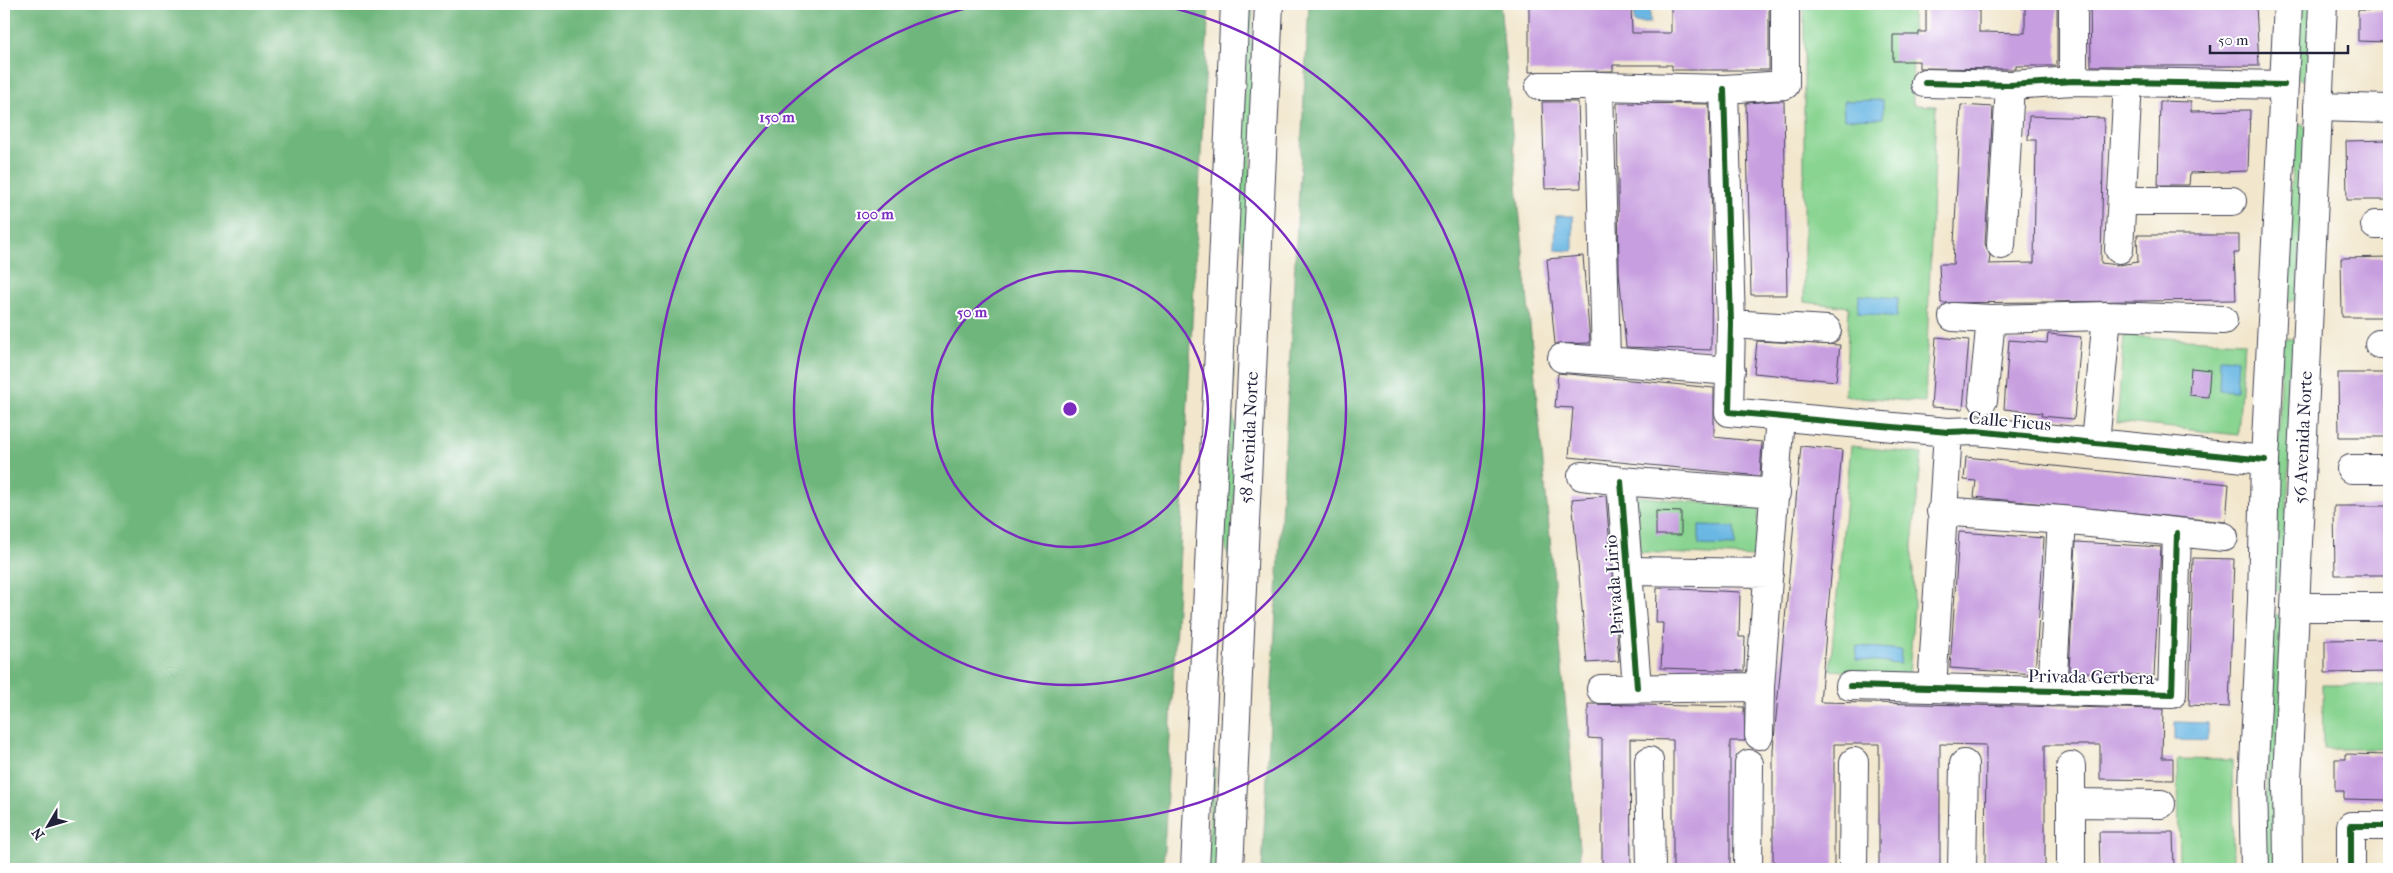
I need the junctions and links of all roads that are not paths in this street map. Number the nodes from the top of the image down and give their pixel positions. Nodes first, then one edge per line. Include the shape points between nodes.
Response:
1 (1235, 4) edge
2 (1269, 4) edge
3 (1785, 4) edge
4 (2073, 4) edge
5 (2288, 4) edge
6 (2323, 4) edge
7 (2073, 81) junction
8 (2128, 82) junction
9 (1925, 83) dead end
10 (2010, 85) junction
11 (1540, 86) dead end
12 (1599, 86) junction
13 (1724, 88) junction
14 (2284, 95) junction
15 (2318, 107) junction
16 (2389, 109) edge
17 (2123, 201) junction
18 (2232, 201) dead end
19 (2001, 245) dead end
20 (2119, 249) dead end
21 (2107, 316) junction
22 (1953, 317) dead end
23 (2273, 317) junction
24 (1991, 319) junction
25 (2224, 320) dead end
26 (2307, 320) junction
27 (1731, 324) junction
28 (1827, 330) dead end
29 (1219, 332) junction
30 (1254, 334) junction
31 (1562, 358) dead end
32 (1606, 361) junction
33 (1731, 370) junction
34 (1983, 400) dead end
35 (1780, 428) junction
36 (2096, 434) junction
37 (1947, 445) junction
38 (2265, 460) junction
39 (2352, 469) dead end
40 (2389, 469) edge
41 (1582, 476) dead end
42 (1621, 481) junction
43 (1776, 493) junction
44 (1941, 511) junction
45 (2062, 520) junction
46 (2177, 533) junction
47 (2224, 536) dead end
48 (1629, 571) junction
49 (1769, 573) junction
50 (2262, 600) junction
51 (2296, 607) junction
52 (2389, 607) edge
53 (1850, 686) dead end
54 (1637, 687) junction
55 (1760, 687) junction
56 (1932, 688) junction
57 (1601, 689) dead end
58 (1203, 690) junction
59 (1238, 690) junction
60 (2052, 692) junction
61 (1759, 735) dead end
62 (1649, 761) dead end
63 (1854, 762) dead end
64 (1749, 764) dead end
65 (1964, 764) dead end
66 (2070, 766) dead end
67 (2071, 804) junction
68 (2161, 804) dead end
69 (2389, 826) edge
70 (1195, 869) edge
71 (1229, 869) edge
72 (1651, 869) edge
73 (1748, 869) edge
74 (1853, 869) edge
75 (1962, 869) edge
76 (2071, 869) edge
77 (2255, 869) edge
78 (2288, 869) edge
79 (2351, 869) edge

1 - 29 street, 58 Avenida Norte
2 - 30 street, 58 Avenida Norte
3 - 13 street via 1785,85
4 - 7 street
5 - 14 street, 56 Avenida Norte
6 - 15 street, 56 Avenida Norte
7 - 8 street
7 - 10 street
8 - 14 street
8 - 17 street
9 - 10 street
10 - 19 street
11 - 12 street
12 - 13 street
12 - 32 street
13 - 27 street
14 - 15 street
14 - 23 street, 56 Avenida Norte
15 - 16 street
15 - 26 street, 56 Avenida Norte
17 - 18 street
17 - 20 street
21 - 24 street
21 - 25 street
21 - 36 street
22 - 24 street
23 - 26 street
23 - 38 street, 56 Avenida Norte
24 - 34 street
26 - 51 street, 56 Avenida Norte
27 - 28 street
27 - 33 street
29 - 30 street
29 - 58 street, 58 Avenida Norte
30 - 59 street, 58 Avenida Norte
31 - 32 street
32 - 33 street
33 - 35 street, Calle Ficus via 1729,412 1752,414
35 - 37 street, Calle Ficus
35 - 43 street
36 - 37 street, Calle Ficus via 1976,431
36 - 38 street, Calle Ficus
37 - 44 street
38 - 50 street, 56 Avenida Norte
39 - 40 street
41 - 42 street
42 - 43 street
42 - 48 street, Privada Lirio
43 - 49 street
44 - 45 street
44 - 56 street
45 - 46 street
45 - 60 street, Privada Gerbera
46 - 47 street
46 - 60 street, Privada Gerbera via 2172,694
48 - 49 street, Privada Lirio
48 - 54 street, Privada Lirio
49 - 55 street
50 - 51 street
50 - 77 street, 56 Avenida Norte via 2253,785
51 - 52 street
51 - 78 street, 56 Avenida Norte via 2287,780
53 - 56 street, Privada Gerbera
54 - 55 street
54 - 57 street
55 - 61 street
56 - 60 street, Privada Gerbera
58 - 59 street
58 - 70 street, 58 Avenida Norte
59 - 71 street, 58 Avenida Norte
62 - 72 street
63 - 74 street
64 - 73 street
65 - 75 street
66 - 67 street
67 - 68 street
67 - 76 street
69 - 79 street via 2351,826

